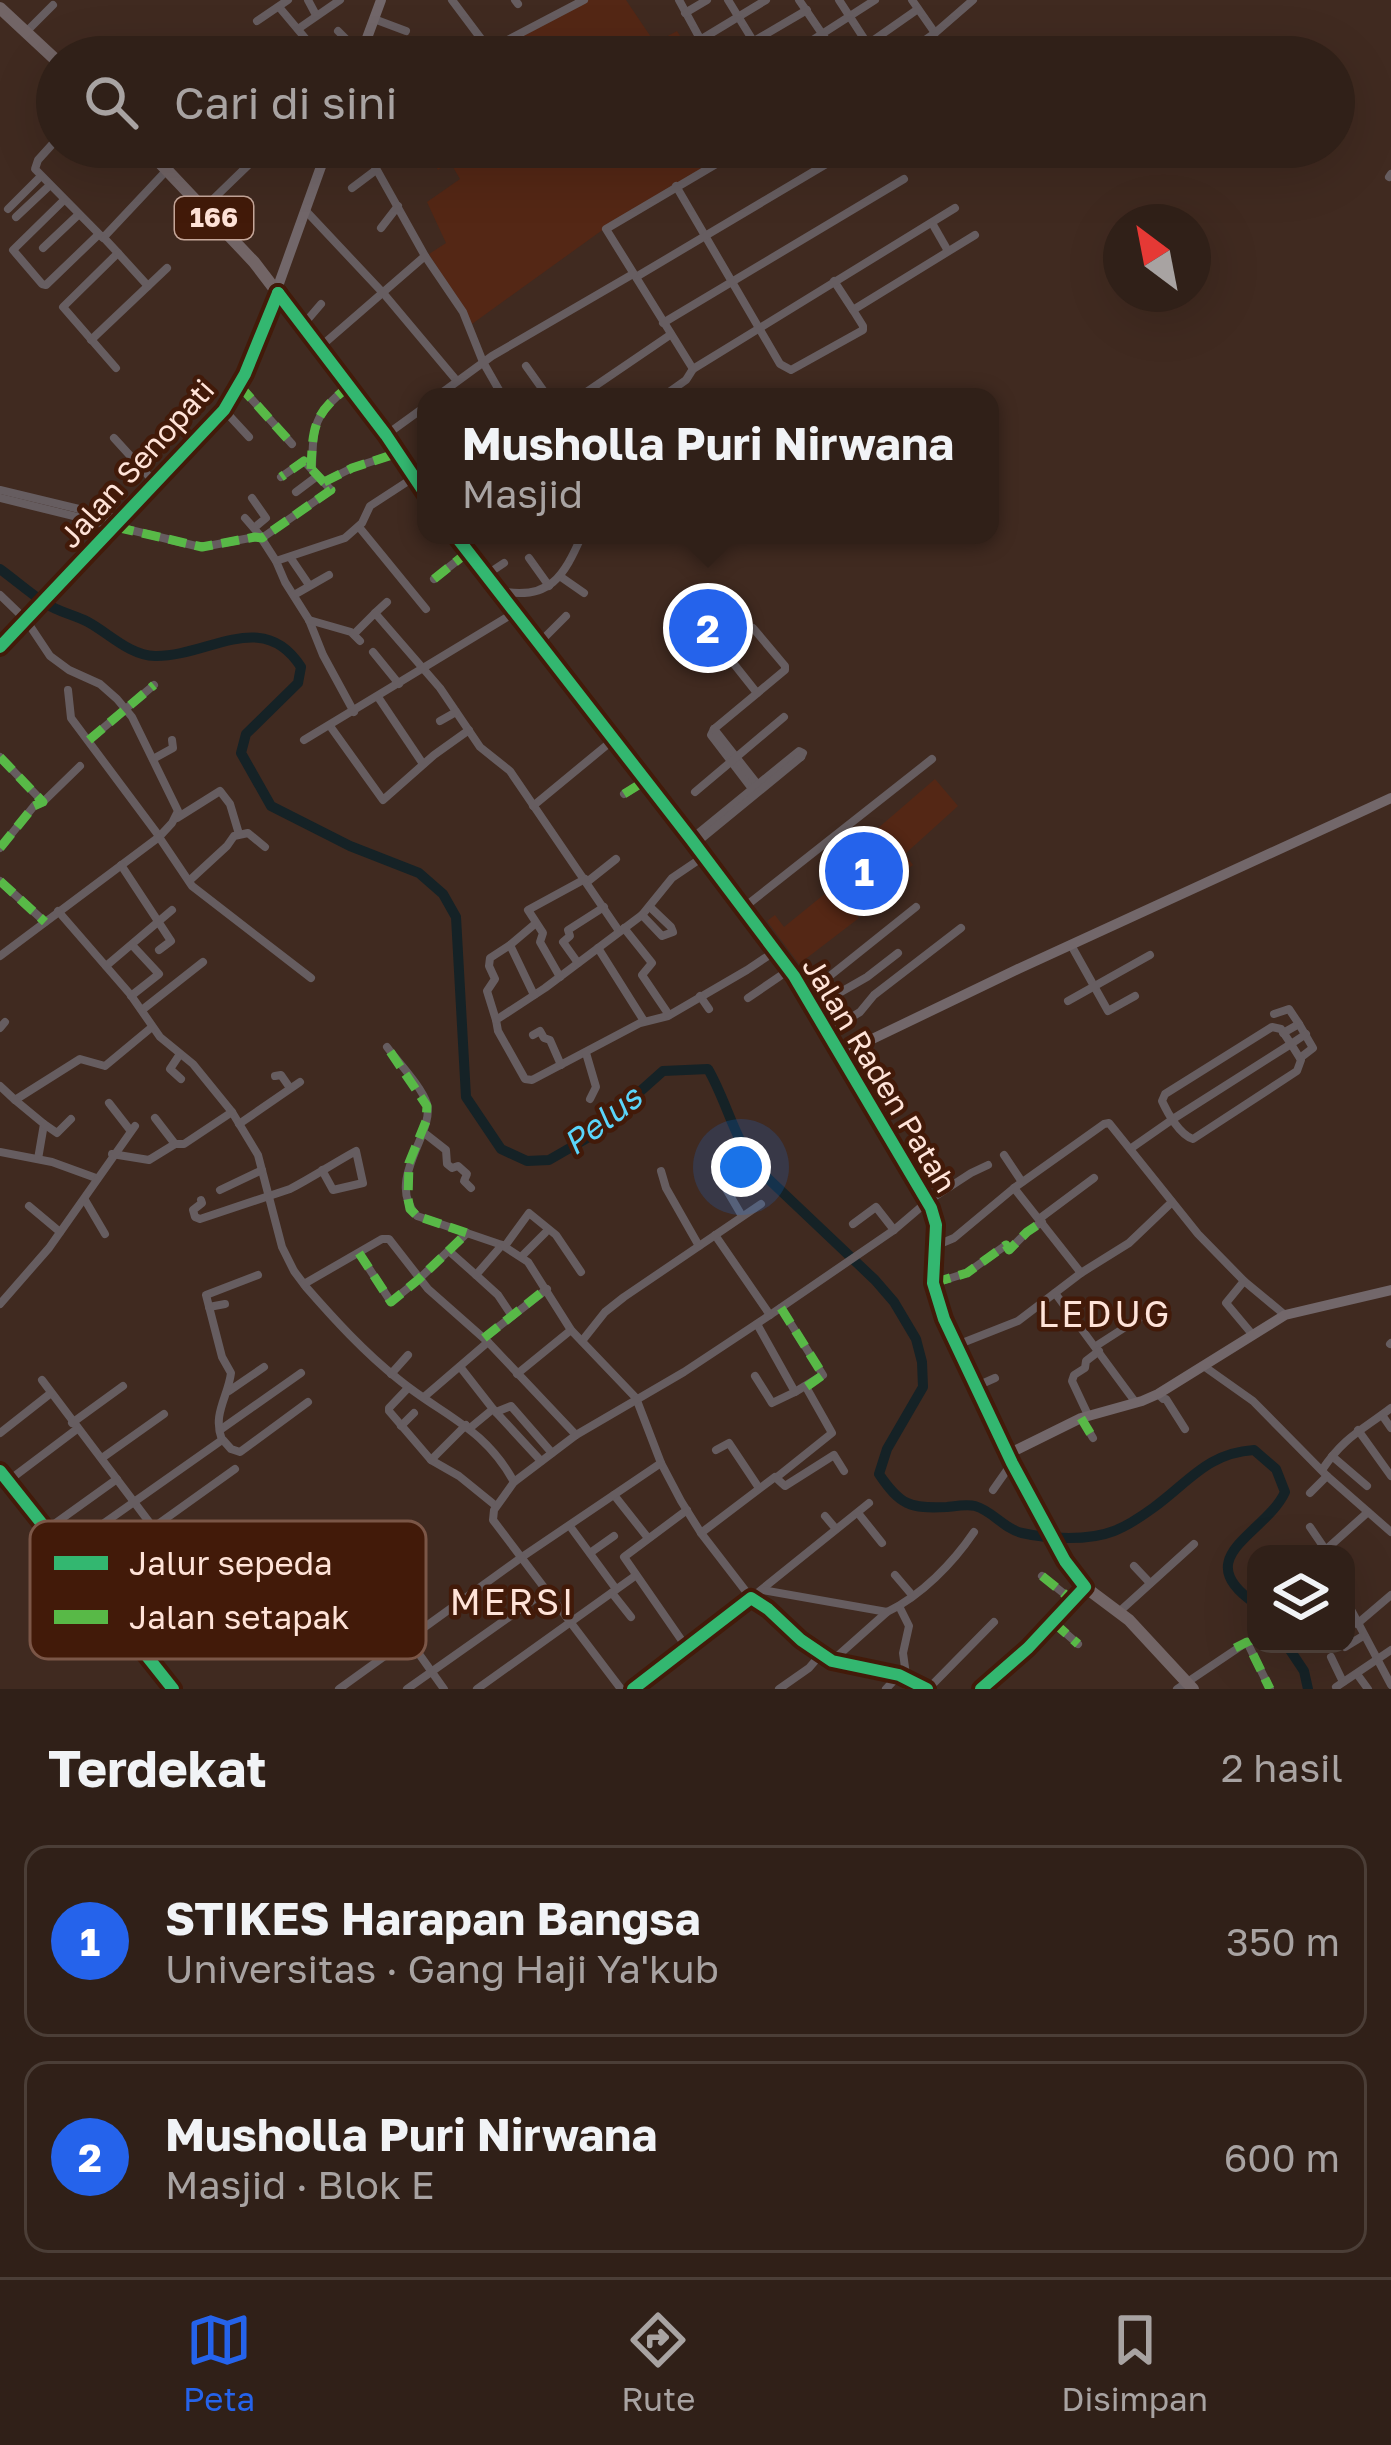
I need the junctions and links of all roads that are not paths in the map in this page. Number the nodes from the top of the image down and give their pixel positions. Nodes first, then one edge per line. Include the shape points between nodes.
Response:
1 (308, 0) edge
2 (340, 0) edge
3 (381, 0) edge
4 (452, 0) edge
5 (679, 0) edge
6 (707, 0) edge
7 (728, 0) edge
8 (766, 0) edge
9 (799, 0) edge
10 (839, 0) edge
11 (875, 0) edge
12 (950, 0) edge
13 (973, 0) edge
14 (577, 1) edge
15 (284, 3) edge
16 (915, 4) edge
17 (53, 5) dead end
18 (0, 8) edge
19 (807, 10) junction
20 (685, 13) junction
21 (958, 13) junction
22 (316, 15) junction
23 (739, 17) junction
24 (850, 17) junction
25 (374, 19) junction
26 (257, 21) dead end
27 (298, 29) junction
28 (338, 31) dead end
29 (406, 31) dead end
30 (26, 32) junction
31 (935, 33) junction
32 (823, 34) junction
33 (304, 36) edge
34 (343, 36) edge
35 (368, 36) edge
36 (479, 36) edge
37 (511, 36) edge
38 (698, 36) edge
39 (707, 36) edge
40 (750, 36) edge
41 (762, 36) edge
42 (820, 36) edge
43 (863, 36) edge
44 (877, 36) edge
45 (931, 36) edge
46 (36, 41) edge
47 (36, 164) edge
48 (245, 168) edge
49 (321, 168) edge
50 (708, 168) edge
51 (818, 168) edge
52 (167, 170) joint
53 (376, 170) joint
54 (40, 177) junction
55 (904, 179) dead end
56 (49, 186) junction
57 (676, 186) junction
58 (352, 188) dead end
59 (64, 200) junction
60 (398, 206) junction
61 (204, 208) junction
62 (955, 208) dead end
63 (8, 209) dead end
64 (306, 211) junction
65 (78, 215) junction
66 (16, 218) dead end
67 (932, 223) junction
68 (381, 228) dead end
69 (704, 235) junction
70 (975, 236) dead end
71 (101, 237) junction
72 (43, 248) dead end
73 (948, 251) junction
74 (118, 253) junction
75 (425, 256) junction
76 (167, 268) dead end
77 (635, 275) junction
78 (834, 281) junction
79 (732, 284) junction
80 (148, 286) junction
81 (278, 293) junction
82 (384, 295) junction
83 (321, 304) dead end
84 (853, 310) junction
85 (663, 323) junction
86 (303, 325) junction
87 (760, 328) junction
88 (670, 335) junction
89 (91, 340) junction
90 (319, 348) junction
91 (483, 362) junction
92 (526, 366) dead end
93 (116, 368) dead end
94 (693, 369) junction
95 (457, 380) junction
96 (239, 385) junction
97 (348, 387) junction
98 (447, 388) edge
99 (498, 388) edge
100 (542, 388) edge
101 (592, 388) edge
102 (675, 388) edge
103 (224, 410) junction
104 (417, 413) edge
105 (386, 435) junction
106 (249, 436) dead end
107 (113, 438) dead end
108 (292, 444) dead end
109 (398, 453) junction
110 (281, 478) dead end
111 (417, 478) edge
112 (320, 479) junction
113 (156, 484) junction
114 (417, 487) edge
115 (296, 492) dead end
116 (0, 494) edge
117 (252, 498) dead end
118 (245, 518) dead end
119 (119, 523) junction
120 (359, 527) junction
121 (258, 532) junction
122 (462, 544) edge
123 (577, 544) edge
124 (468, 552) junction
125 (290, 557) junction
126 (529, 558) dead end
127 (276, 561) junction
128 (504, 563) dead end
129 (490, 573) junction
130 (329, 575) dead end
131 (560, 578) junction
132 (434, 579) dead end
133 (547, 583) junction
134 (309, 585) junction
135 (498, 590) junction
136 (584, 593) dead end
137 (0, 595) edge
138 (294, 595) junction
139 (387, 602) dead end
140 (426, 608) dead end
141 (375, 613) junction
142 (514, 613) junction
143 (566, 616) dead end
144 (309, 620) junction
145 (25, 621) junction
146 (703, 625) dead end
147 (753, 628) dead end
148 (538, 644) junction
149 (0, 647) edge
150 (373, 652) dead end
151 (421, 669) junction
152 (399, 683) junction
153 (154, 685) dead end
154 (68, 690) dead end
155 (757, 693) junction
156 (378, 698) junction
157 (127, 710) junction
158 (353, 712) junction
159 (456, 712) junction
160 (784, 717) dead end
161 (440, 721) dead end
162 (330, 726) junction
163 (469, 730) junction
164 (89, 740) junction
165 (172, 740) dead end
166 (304, 740) dead end
167 (613, 740) junction
168 (0, 757) edge
169 (153, 759) junction
170 (733, 759) junction
171 (932, 759) dead end
172 (423, 764) junction
173 (80, 766) dead end
174 (645, 781) junction
175 (756, 789) junction
176 (694, 791) dead end
177 (625, 794) dead end
178 (1391, 798) edge
179 (43, 802) junction
180 (533, 806) junction
181 (176, 819) junction
182 (239, 834) junction
183 (157, 837) junction
184 (697, 846) junction
185 (266, 847) dead end
186 (0, 848) edge
187 (616, 859) dead end
188 (125, 862) junction
189 (0, 881) edge
190 (189, 881) junction
191 (586, 881) junction
192 (604, 907) junction
193 (916, 907) dead end
194 (742, 909) junction
195 (172, 910) dead end
196 (58, 911) junction
197 (157, 921) junction
198 (44, 922) junction
199 (536, 922) junction
200 (961, 928) dead end
201 (621, 930) junction
202 (132, 945) junction
203 (1071, 945) junction
204 (510, 946) junction
205 (598, 948) junction
206 (159, 950) dead end
207 (775, 951) junction
208 (898, 953) dead end
209 (1150, 955) dead end
210 (0, 956) edge
211 (203, 962) dead end
212 (578, 963) junction
213 (106, 966) junction
214 (790, 970) junction
215 (560, 976) junction
216 (311, 978) dead end
217 (1094, 986) junction
218 (534, 995) junction
219 (806, 995) junction
220 (131, 996) junction
221 (700, 996) junction
222 (1136, 996) dead end
223 (748, 998) dead end
224 (1068, 1001) dead end
225 (813, 1008) junction
226 (709, 1009) dead end
227 (142, 1010) junction
228 (1274, 1014) dead end
229 (669, 1015) junction
230 (496, 1020) junction
231 (644, 1021) junction
232 (1299, 1024) junction
233 (152, 1027) junction
234 (827, 1033) junction
235 (1283, 1034) junction
236 (1306, 1034) junction
237 (533, 1035) dead end
238 (1291, 1044) junction
239 (387, 1047) dead end
240 (586, 1053) junction
241 (180, 1054) junction
242 (839, 1055) junction
243 (1300, 1058) junction
244 (561, 1065) junction
245 (275, 1076) dead end
246 (181, 1079) dead end
247 (300, 1082) dead end
248 (0, 1086) edge
249 (290, 1089) junction
250 (590, 1099) dead end
251 (15, 1100) junction
252 (109, 1102) dead end
253 (232, 1112) junction
254 (155, 1118) dead end
255 (71, 1119) dead end
256 (1173, 1119) junction
257 (44, 1124) junction
258 (239, 1124) junction
259 (423, 1132) junction
260 (175, 1144) junction
261 (1130, 1149) junction
262 (0, 1151) edge
263 (112, 1154) junction
264 (1004, 1155) dead end
265 (38, 1159) junction
266 (988, 1165) dead end
267 (262, 1170) junction
268 (322, 1170) junction
269 (661, 1172) dead end
270 (96, 1178) junction
271 (1094, 1178) dead end
272 (722, 1182) dead end
273 (1018, 1185) junction
274 (472, 1188) dead end
275 (220, 1190) dead end
276 (84, 1198) junction
277 (271, 1198) junction
278 (201, 1200) dead end
279 (928, 1201) junction
280 (1172, 1202) junction
281 (761, 1204) dead end
282 (29, 1206) dead end
283 (742, 1216) junction
284 (1040, 1220) junction
285 (853, 1224) dead end
286 (894, 1230) junction
287 (60, 1232) junction
288 (545, 1233) dead end
289 (105, 1234) dead end
290 (715, 1234) junction
291 (464, 1236) junction
292 (35, 1242) dead end
293 (699, 1246) junction
294 (935, 1246) junction
295 (501, 1247) junction
296 (449, 1251) junction
297 (359, 1252) junction
298 (45, 1253) junction
299 (522, 1256) junction
300 (581, 1272) dead end
301 (1081, 1273) junction
302 (258, 1274) dead end
303 (476, 1275) junction
304 (419, 1280) junction
305 (1244, 1282) junction
306 (304, 1283) junction
307 (933, 1283) junction
308 (1391, 1290) edge
309 (544, 1291) junction
310 (1055, 1293) junction
311 (0, 1304) edge
312 (225, 1304) dead end
313 (209, 1307) junction
314 (782, 1307) junction
315 (1285, 1315) junction
316 (512, 1316) junction
317 (770, 1316) junction
318 (1141, 1317) dead end
319 (758, 1324) junction
320 (569, 1332) junction
321 (1252, 1334) junction
322 (486, 1340) junction
323 (582, 1340) junction
324 (957, 1345) junction
325 (1097, 1348) junction
326 (408, 1354) dead end
327 (264, 1366) dead end
328 (1205, 1367) junction
329 (461, 1368) junction
330 (301, 1373) dead end
331 (391, 1374) junction
332 (517, 1374) junction
333 (755, 1376) dead end
334 (994, 1378) dead end
335 (42, 1380) dead end
336 (123, 1386) dead end
337 (806, 1387) junction
338 (976, 1387) junction
339 (408, 1388) junction
340 (227, 1391) junction
341 (795, 1392) junction
342 (51, 1393) junction
343 (1158, 1394) junction
344 (424, 1397) junction
345 (633, 1400) junction
346 (308, 1402) dead end
347 (1136, 1403) junction
348 (495, 1411) junction
349 (1387, 1412) edge
350 (414, 1413) dead end
351 (164, 1414) dead end
352 (1084, 1416) junction
353 (75, 1426) junction
354 (401, 1426) junction
355 (468, 1426) junction
356 (1391, 1428) edge
357 (1185, 1429) dead end
358 (1358, 1430) junction
359 (0, 1433) edge
360 (220, 1435) junction
361 (576, 1435) junction
362 (1093, 1438) dead end
363 (716, 1450) dead end
364 (551, 1453) junction
365 (1332, 1456) junction
366 (102, 1458) junction
367 (1010, 1458) junction
368 (431, 1460) junction
369 (541, 1461) junction
370 (657, 1466) junction
371 (236, 1469) dead end
372 (844, 1471) dead end
373 (1325, 1473) junction
374 (1391, 1475) edge
375 (4, 1476) edge
376 (776, 1477) junction
377 (117, 1479) junction
378 (514, 1482) junction
379 (1367, 1486) dead end
380 (759, 1488) junction
381 (993, 1490) dead end
382 (1310, 1493) dead end
383 (614, 1495) junction
384 (135, 1500) junction
385 (869, 1503) dead end
386 (496, 1506) junction
387 (1368, 1512) junction
388 (684, 1513) junction
389 (858, 1513) junction
390 (825, 1516) dead end
391 (39, 1521) edge
392 (59, 1521) edge
393 (106, 1521) edge
394 (150, 1521) edge
395 (162, 1521) edge
396 (1310, 1527) dead end
397 (572, 1529) dead end
398 (836, 1529) junction
399 (701, 1532) junction
400 (974, 1532) dead end
401 (1391, 1532) edge
402 (614, 1536) dead end
403 (648, 1538) junction
404 (882, 1543) dead end
405 (1194, 1544) dead end
406 (1319, 1545) edge
407 (1331, 1545) edge
408 (590, 1553) junction
409 (522, 1557) junction
410 (1134, 1566) dead end
411 (896, 1575) dead end
412 (635, 1576) junction
413 (1042, 1576) dead end
414 (1150, 1583) junction
415 (1085, 1587) junction
416 (546, 1591) junction
417 (614, 1591) junction
418 (913, 1595) junction
419 (1391, 1595) edge
420 (750, 1599) junction
421 (1072, 1600) junction
422 (899, 1606) junction
423 (1120, 1611) junction
424 (887, 1612) junction
425 (631, 1617) dead end
426 (1355, 1620) edge
427 (570, 1622) junction
428 (994, 1622) dead end
429 (1053, 1622) junction
430 (426, 1624) edge
431 (1357, 1624) junction
432 (1363, 1636) junction
433 (1355, 1641) edge
434 (1078, 1644) dead end
435 (688, 1649) junction
436 (1391, 1650) edge
437 (1331, 1657) dead end
438 (149, 1659) edge
439 (378, 1659) edge
440 (423, 1659) edge
441 (821, 1659) junction
442 (1376, 1662) junction
443 (432, 1672) junction
444 (1357, 1674) junction
445 (897, 1684) edge
446 (1340, 1684) edge
447 (1185, 1686) edge
448 (1390, 1687) edge
449 (173, 1689) edge
450 (339, 1689) edge
451 (407, 1689) edge
452 (444, 1689) edge
453 (477, 1689) edge
454 (621, 1689) edge
455 (633, 1689) edge
456 (779, 1689) edge
457 (928, 1689) edge
458 (981, 1689) edge
459 (1270, 1689) edge
460 (1368, 1689) edge

1 - 22 street
2 - 22 street
3 - 25 street
4 - 36 street
5 - 20 street
6 - 20 street
7 - 23 street
8 - 23 street
9 - 19 street
10 - 24 street
11 - 24 street
12 - 21 street
13 - 21 street
14 - 37 street
15 - 26 street
15 - 27 street
16 - 31 street
16 - 44 street
17 - 30 street
18 - 30 main road
19 - 32 street
19 - 41 street
20 - 38 street
21 - 31 street
22 - 27 street
23 - 39 street
23 - 40 street
24 - 32 street
24 - 43 street
25 - 29 street
25 - 35 street
27 - 33 street
28 - 34 street
30 - 46 main road
31 - 45 street
32 - 42 street
47 - 54 street
48 - 61 street
49 - 64 street, Jalan Senopati
50 - 57 street
51 - 69 street
52 - 61 main road, 166
52 - 71 street
53 - 58 street
53 - 60 street
54 - 56 street
54 - 63 street
55 - 79 street
56 - 59 street
56 - 66 street
57 - 69 street
57 - 77 street via 606,229
59 - 65 street
59 - 71 street via 13,250 42,284
60 - 68 street
60 - 75 street
61 - 81 main road, 166
62 - 67 street
64 - 81 street, Jalan Senopati
64 - 82 street
65 - 71 street
65 - 72 street
67 - 73 street
67 - 78 street
69 - 77 street
69 - 79 street
70 - 73 street
71 - 74 street
73 - 84 street
74 - 80 street
74 - 89 street via 63,305
75 - 82 street
75 - 91 street via 463,312
76 - 80 street
77 - 85 street
77 - 91 street
78 - 84 street
78 - 87 street
79 - 85 street
79 - 87 street
80 - 89 street
81 - 86 main road, 166
81 - 96 street, Jalan Senopati
82 - 90 street
82 - 95 street
83 - 86 street
84 - 87 street via 862,330 790,370
85 - 88 street
86 - 90 main road, 166
87 - 94 street
88 - 94 street
88 - 101 street
89 - 93 street
90 - 97 main road, 166
91 - 95 street
91 - 99 street
92 - 100 street
94 - 102 street
95 - 98 street
96 - 103 street, Jalan Senopati
96 - 108 street
97 - 105 main road, 166
97 - 112 street via 316,420
103 - 106 street
103 - 113 street, Jalan Senopati
104 - 105 street
105 - 109 main road, 166
107 - 113 street
109 - 111 main road, 166
109 - 112 street
110 - 112 street via 304,461
112 - 115 street
112 - 121 street via 331,490
113 - 119 street, Jalan Senopati
114 - 120 street via 370,506
116 - 119 street
117 - 121 street via 266,518
118 - 121 street
119 - 121 street via 202,547
119 - 145 street, Jalan Senopati
120 - 125 street
120 - 140 street
121 - 127 street
122 - 124 main road, Jalan Raden Patah
123 - 131 street
124 - 129 main road, Jalan Raden Patah
124 - 132 street
125 - 127 street
125 - 134 street
126 - 133 street
127 - 138 street
128 - 129 street
129 - 135 main road, Jalan Raden Patah
130 - 134 street
131 - 133 street
131 - 136 street
133 - 135 street via 526,594
134 - 138 street
135 - 142 main road, Jalan Raden Patah
137 - 145 street
138 - 144 street
139 - 141 street
141 - 144 street via 357,638
141 - 151 street
142 - 148 main road, Jalan Raden Patah
142 - 151 street
143 - 148 street
144 - 158 street
145 - 149 street, Jalan Senopati
145 - 157 street via 57,663 100,684
146 - 155 street
147 - 155 street via 785,666
148 - 167 main road, Jalan Raden Patah
150 - 152 street
151 - 152 street
151 - 159 street
152 - 156 street
153 - 157 street
154 - 164 street via 70,716
155 - 170 street via 714,729
156 - 158 street
156 - 172 street
157 - 164 street
157 - 169 street
158 - 162 street
159 - 161 street
159 - 163 street
160 - 170 street
162 - 166 street
162 - 172 street via 382,800
163 - 172 street
163 - 180 street
164 - 183 street
165 - 169 street via 173,748
167 - 174 main road, Jalan Raden Patah
167 - 180 street
168 - 179 street
169 - 181 street
170 - 175 street
170 - 176 street
171 - 194 street
173 - 179 street
174 - 177 street
174 - 184 main road, Jalan Raden Patah
175 - 175 street via 799,751 802,752 801,757
175 - 184 street
178 - 203 street
179 - 186 street
180 - 191 street
181 - 182 street via 220,791
181 - 183 street
182 - 185 street
182 - 190 street
183 - 188 street
183 - 190 street
184 - 194 main road, Jalan Raden Patah
184 - 201 street
187 - 191 street
188 - 196 street
188 - 197 street
189 - 198 street
190 - 216 street
191 - 192 street
191 - 199 street via 528,910
192 - 201 street
192 - 212 street via 568,930 563,942
193 - 219 street
194 - 207 main road, Jalan Raden Patah
195 - 197 street
196 - 198 street
196 - 213 street
197 - 202 street
197 - 206 street via 171,940
198 - 210 street
199 - 204 street
199 - 215 street
200 - 234 street
201 - 205 street
201 - 229 street via 652,963 642,975
202 - 213 street
202 - 220 street via 159,974
203 - 217 street
203 - 242 street
204 - 218 street
204 - 230 street via 489,961 495,979 487,997
205 - 212 street
205 - 231 street
207 - 214 main road, Jalan Raden Patah
207 - 221 street
208 - 225 street
209 - 217 street
211 - 227 street
212 - 215 street
213 - 220 street
214 - 219 main road, Jalan Raden Patah
214 - 223 street
215 - 218 street
217 - 222 street via 1108,1011
217 - 224 street
218 - 230 street
219 - 225 main road, Jalan Raden Patah
220 - 227 street
221 - 226 street
221 - 229 street
225 - 234 main road, Jalan Raden Patah
227 - 233 street
228 - 232 street via 1289,1009
229 - 231 street
230 - 244 street via 525,1079
231 - 240 street
232 - 235 street
232 - 236 street
233 - 241 street
233 - 251 street via 110,1064 80,1059
234 - 242 main road, Jalan Raden Patah
235 - 238 street
235 - 256 street via 1272,1027 1166,1094
236 - 238 street
236 - 243 street via 1313,1048
237 - 244 street via 550,1040
238 - 243 street
238 - 256 street
239 - 259 street via 426,1101
240 - 244 street
240 - 250 street via 596,1087
241 - 246 street via 170,1069
241 - 253 street
242 - 279 main road, Jalan Raden Patah
243 - 256 street via 1298,1072 1193,1139
245 - 249 street
247 - 249 street
248 - 251 street
249 - 258 street
251 - 257 street
252 - 263 street via 132,1128
253 - 258 street
253 - 260 street
254 - 260 street
255 - 257 street via 57,1133
256 - 261 street
257 - 265 street
258 - 267 street
259 - 274 street
259 - 291 street via 409,1163 410,1209
260 - 263 street via 148,1160
261 - 273 street via 1106,1123
261 - 280 street
262 - 265 street
263 - 270 street
264 - 273 street
265 - 270 street
266 - 279 street
267 - 275 street
267 - 277 street
268 - 268 street via 356,1151 363,1183 333,1190
268 - 277 street
269 - 293 street
270 - 276 street
271 - 284 street
272 - 283 street
273 - 284 street
273 - 294 street
276 - 287 street
276 - 289 street
277 - 278 street via 200,1219 193,1210
277 - 306 street via 282,1247
279 - 286 street
279 - 294 main road, Jalan Raden Patah
280 - 301 street
280 - 305 street
281 - 283 street
282 - 287 street
283 - 290 street
284 - 301 street
284 - 307 street via 1009,1250
285 - 286 street via 877,1207
286 - 314 street
287 - 298 street
288 - 299 street
290 - 293 street
290 - 317 street
291 - 295 street
291 - 296 street
292 - 298 street
293 - 323 street via 605,1312
294 - 307 main road, Jalan Raden Patah
295 - 299 street
295 - 300 street via 529,1213
295 - 303 street
296 - 303 street
296 - 304 street
297 - 304 street via 389,1239
297 - 304 street via 390,1302
297 - 306 street
298 - 311 street
299 - 309 street
301 - 310 street
302 - 313 street via 208,1292
303 - 316 street
304 - 322 street
305 - 315 street
305 - 321 street via 1226,1303
306 - 331 street
307 - 324 main road, Jalan Raden Patah
308 - 315 street
309 - 316 street
309 - 320 street
310 - 324 street via 1011,1325
310 - 325 street
312 - 313 street
313 - 340 street via 231,1373
314 - 317 street
314 - 337 street via 824,1375
315 - 321 street
316 - 322 street
317 - 319 street
318 - 325 street
319 - 341 street
319 - 345 street
320 - 323 street
320 - 332 street
321 - 328 street
322 - 329 street
322 - 332 street
323 - 345 street
324 - 338 main road, Jalan Raden Patah
325 - 347 street
325 - 352 street via 1072,1381
326 - 331 street
327 - 340 street
328 - 343 street
328 - 373 street
329 - 344 street
329 - 348 street
330 - 360 street
331 - 339 street
332 - 361 street
333 - 341 street via 772,1403
334 - 338 street
335 - 342 street
336 - 353 street
337 - 341 street
337 - 376 street via 832,1433
338 - 367 main road, Jalan Raden Patah
339 - 344 street
339 - 354 street via 388,1410
340 - 360 street
342 - 353 street
342 - 359 street
343 - 347 street
343 - 357 street
344 - 355 street
345 - 361 street
345 - 370 street
346 - 360 street via 240,1452
347 - 352 street
348 - 355 street
348 - 364 street via 511,1406
348 - 369 street
349 - 356 street
349 - 358 street
350 - 354 street
351 - 366 street
352 - 362 street
352 - 367 street
353 - 366 street
353 - 375 street
354 - 368 street
355 - 368 street
355 - 378 street
358 - 365 street
358 - 374 street
360 - 384 street
361 - 364 street
363 - 380 street via 729,1443
364 - 369 street
365 - 373 street
365 - 379 street
366 - 377 street
367 - 381 street
367 - 415 main road, Jalan Raden Patah
368 - 386 street
369 - 378 street
370 - 383 street
370 - 388 street
371 - 395 street
372 - 376 street via 833,1455 784,1486
373 - 382 street
373 - 387 street
375 - 391 street
376 - 380 street
377 - 384 street
377 - 392 street
378 - 386 street
380 - 399 street
383 - 403 street
383 - 409 street
384 - 393 street
384 - 394 street
385 - 389 street
386 - 409 street via 494,1520
387 - 401 street
387 - 407 street
388 - 399 street
388 - 403 street
389 - 398 street
389 - 404 street
390 - 398 street
396 - 406 street
397 - 408 street
398 - 420 street
399 - 420 street
400 - 418 street
402 - 408 street
403 - 412 street via 624,1557
405 - 414 street
408 - 417 street
409 - 416 street
409 - 430 street
410 - 414 street
411 - 418 street
412 - 417 street
412 - 435 street
413 - 421 street
414 - 423 street
415 - 421 street
415 - 423 main road, Jalan Raden Patah
416 - 427 street
416 - 443 street
417 - 425 street
417 - 427 street
418 - 422 street
419 - 431 street
420 - 424 street
420 - 435 street
420 - 441 street
421 - 429 street
422 - 424 street
422 - 445 street via 909,1622
423 - 447 main road, Jalan Raden Patah
424 - 441 street
426 - 431 street
427 - 453 street
427 - 454 street
428 - 457 street
429 - 434 street
429 - 458 street
431 - 432 street
432 - 433 street
432 - 442 street
435 - 455 street
436 - 442 street
437 - 446 street
438 - 449 street
439 - 450 street
440 - 443 street
441 - 445 street
441 - 456 street
442 - 444 street
442 - 448 street
443 - 451 street
443 - 452 street
444 - 446 street
444 - 460 street
445 - 457 street
447 - 459 street via 1247,1642

